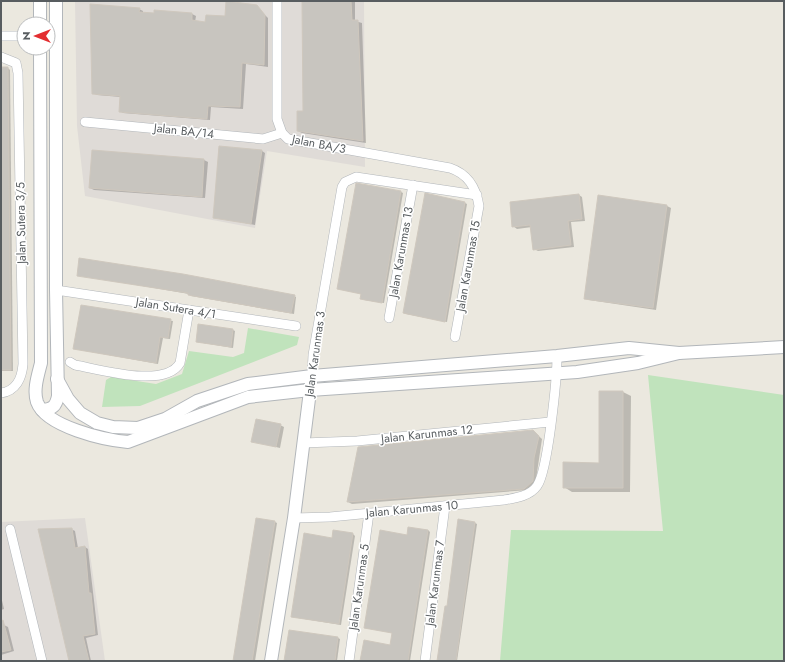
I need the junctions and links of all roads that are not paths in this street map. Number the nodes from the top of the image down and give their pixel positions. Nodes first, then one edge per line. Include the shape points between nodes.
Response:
1 (40, 1) edge
2 (56, 1) edge
3 (277, 1) edge
4 (40, 16) edge
5 (54, 16) edge
6 (1, 36) edge
7 (16, 36) edge
8 (40, 56) edge
9 (52, 56) edge
10 (1, 57) edge
11 (85, 122) dead end
12 (282, 133) junction
13 (413, 185) junction
14 (477, 195) junction
15 (56, 290) junction
16 (189, 310) junction
17 (389, 318) dead end
18 (296, 326) dead end
19 (455, 337) dead end
20 (784, 347) edge
21 (679, 353) junction
22 (557, 356) junction
23 (70, 362) dead end
24 (557, 373) junction
25 (312, 376) junction
26 (57, 379) junction
27 (310, 390) junction
28 (1, 393) edge
29 (42, 410) junction
30 (550, 422) junction
31 (113, 426) junction
32 (128, 442) junction
33 (303, 443) junction
34 (444, 506) junction
35 (369, 513) junction
36 (294, 518) junction
37 (10, 529) dead end
38 (42, 661) edge
39 (272, 661) edge
40 (349, 661) edge
41 (425, 661) edge

1 - 4 street
2 - 5 street
3 - 12 street, Jalan BA/3 via 277,119
6 - 7 street
8 - 29 street via 41,363 35,391 37,403
9 - 15 street
10 - 28 street, Jalan Sutera 3/5 via 16,63 18,73 23,364 22,373 14,388
11 - 12 street, Jalan BA/14 via 263,139
12 - 14 street, Jalan BA/3 via 288,139 459,171 466,176
13 - 14 street, Jalan Karunmas 3
13 - 17 street, Jalan Karunmas 13
13 - 25 street, Jalan Karunmas 3 via 356,176 345,182 314,347
14 - 19 street, Jalan Karunmas 15 via 479,206
15 - 16 street, Jalan Sutera 4/1
15 - 26 street
16 - 18 street, Jalan Sutera 4/1
16 - 23 street via 180,364 171,373 150,377 75,365
20 - 21 street
21 - 22 street via 629,348
21 - 24 street via 613,367
22 - 24 street
22 - 25 street
24 - 27 street
24 - 30 street
25 - 27 street, Jalan Karunmas 3
25 - 31 street via 248,384 197,401 165,419 138,428
26 - 29 street via 56,404 51,409
26 - 31 street via 68,399 80,413 97,423
27 - 32 street via 248,397
27 - 33 street, Jalan Karunmas 3
29 - 32 street via 50,418 93,436
30 - 33 street, Jalan Karunmas 12 via 357,441
30 - 34 street, Jalan Karunmas 10 via 541,477 529,494 504,500
31 - 32 street
33 - 36 street, Jalan Karunmas 3
34 - 35 street, Jalan Karunmas 10
34 - 41 street, Jalan Karunmas 7
35 - 36 street, Jalan Karunmas 10
35 - 40 street, Jalan Karunmas 5
36 - 39 street, Jalan Karunmas 3
37 - 38 street

